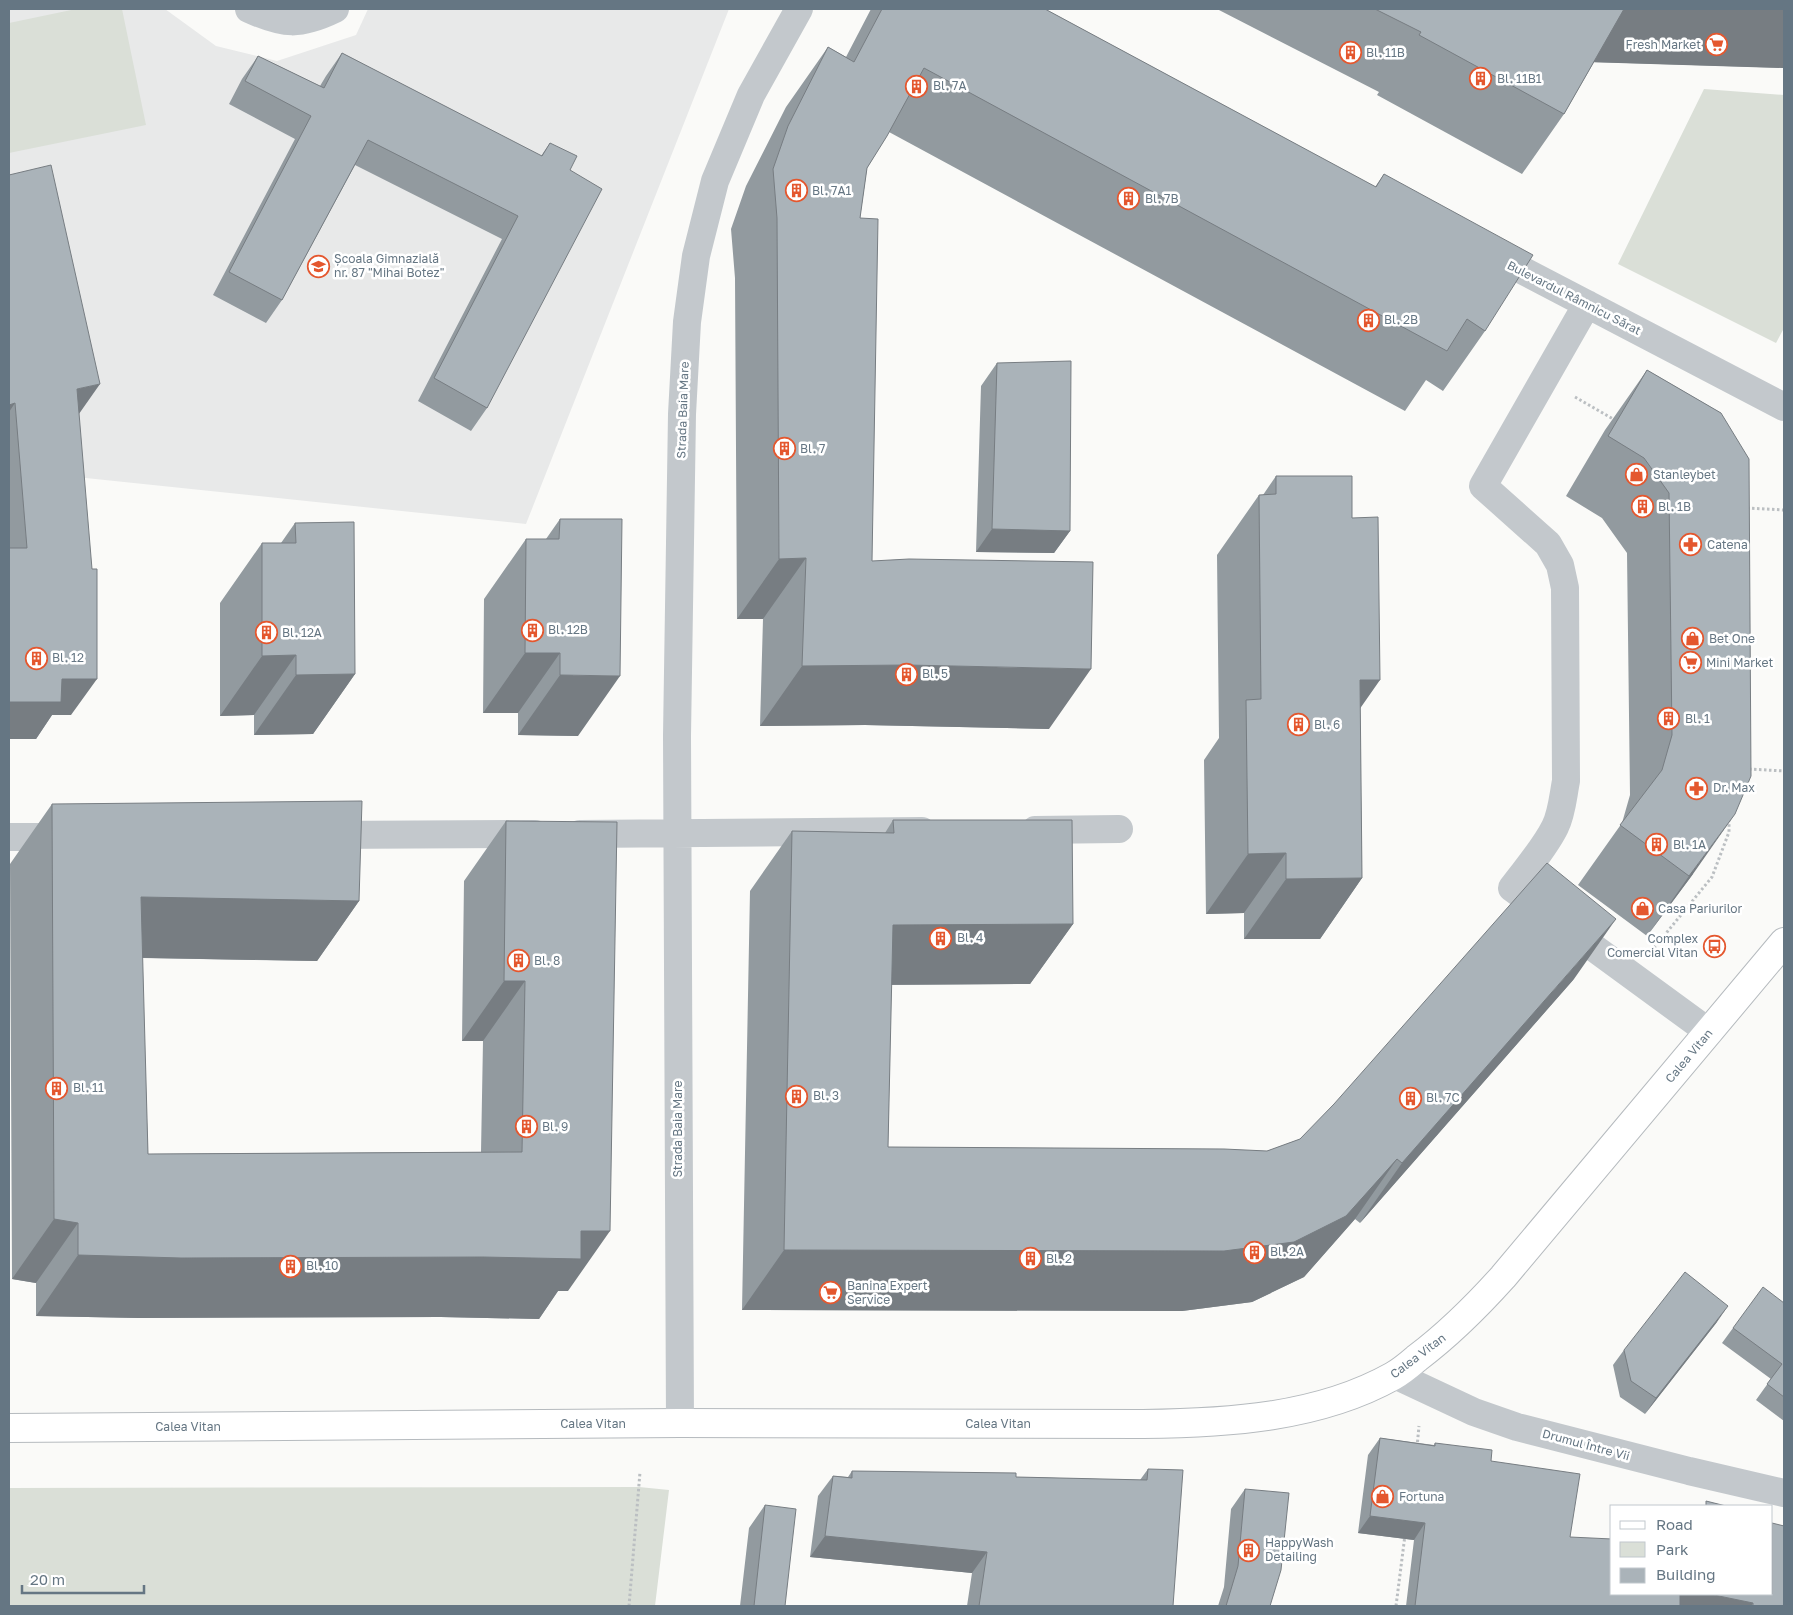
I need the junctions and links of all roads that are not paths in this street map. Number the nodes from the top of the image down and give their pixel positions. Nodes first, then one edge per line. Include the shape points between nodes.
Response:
1 (249, 9) edge
2 (335, 9) edge
3 (799, 9) edge
4 (1473, 245) edge
5 (1587, 304) junction
6 (1784, 407) edge
7 (1119, 829) dead end
8 (1011, 830) edge
9 (942, 831) edge
10 (677, 834) junction
11 (298, 835) edge
12 (94, 836) edge
13 (9, 837) edge
14 (1784, 942) edge
15 (1710, 1032) junction
16 (1395, 1375) junction
17 (680, 1423) junction
18 (9, 1428) edge
19 (1784, 1493) edge

1 - 2 street via 286,22 313,19
3 - 10 street, Strada Baia Mare via 751,95 715,181 696,256 687,322 682,414
4 - 5 street, Bulevardul Râmnicu Sărat
5 - 6 street, Bulevardul Râmnicu Sărat
5 - 15 street via 1483,486 1548,544 1560,565 1565,588 1566,780 1563,798 1556,826 1512,888
7 - 8 street
9 - 10 street
10 - 11 street
10 - 17 street, Strada Baia Mare
12 - 13 street
14 - 15 main road, Calea Vitan
15 - 16 main road, Calea Vitan via 1479,1304 1436,1344
16 - 17 main road, Calea Vitan via 1360,1393 1310,1407 1248,1419 1199,1423
16 - 19 street, Drumul Între Vii via 1474,1412 1517,1427
17 - 18 main road, Calea Vitan

